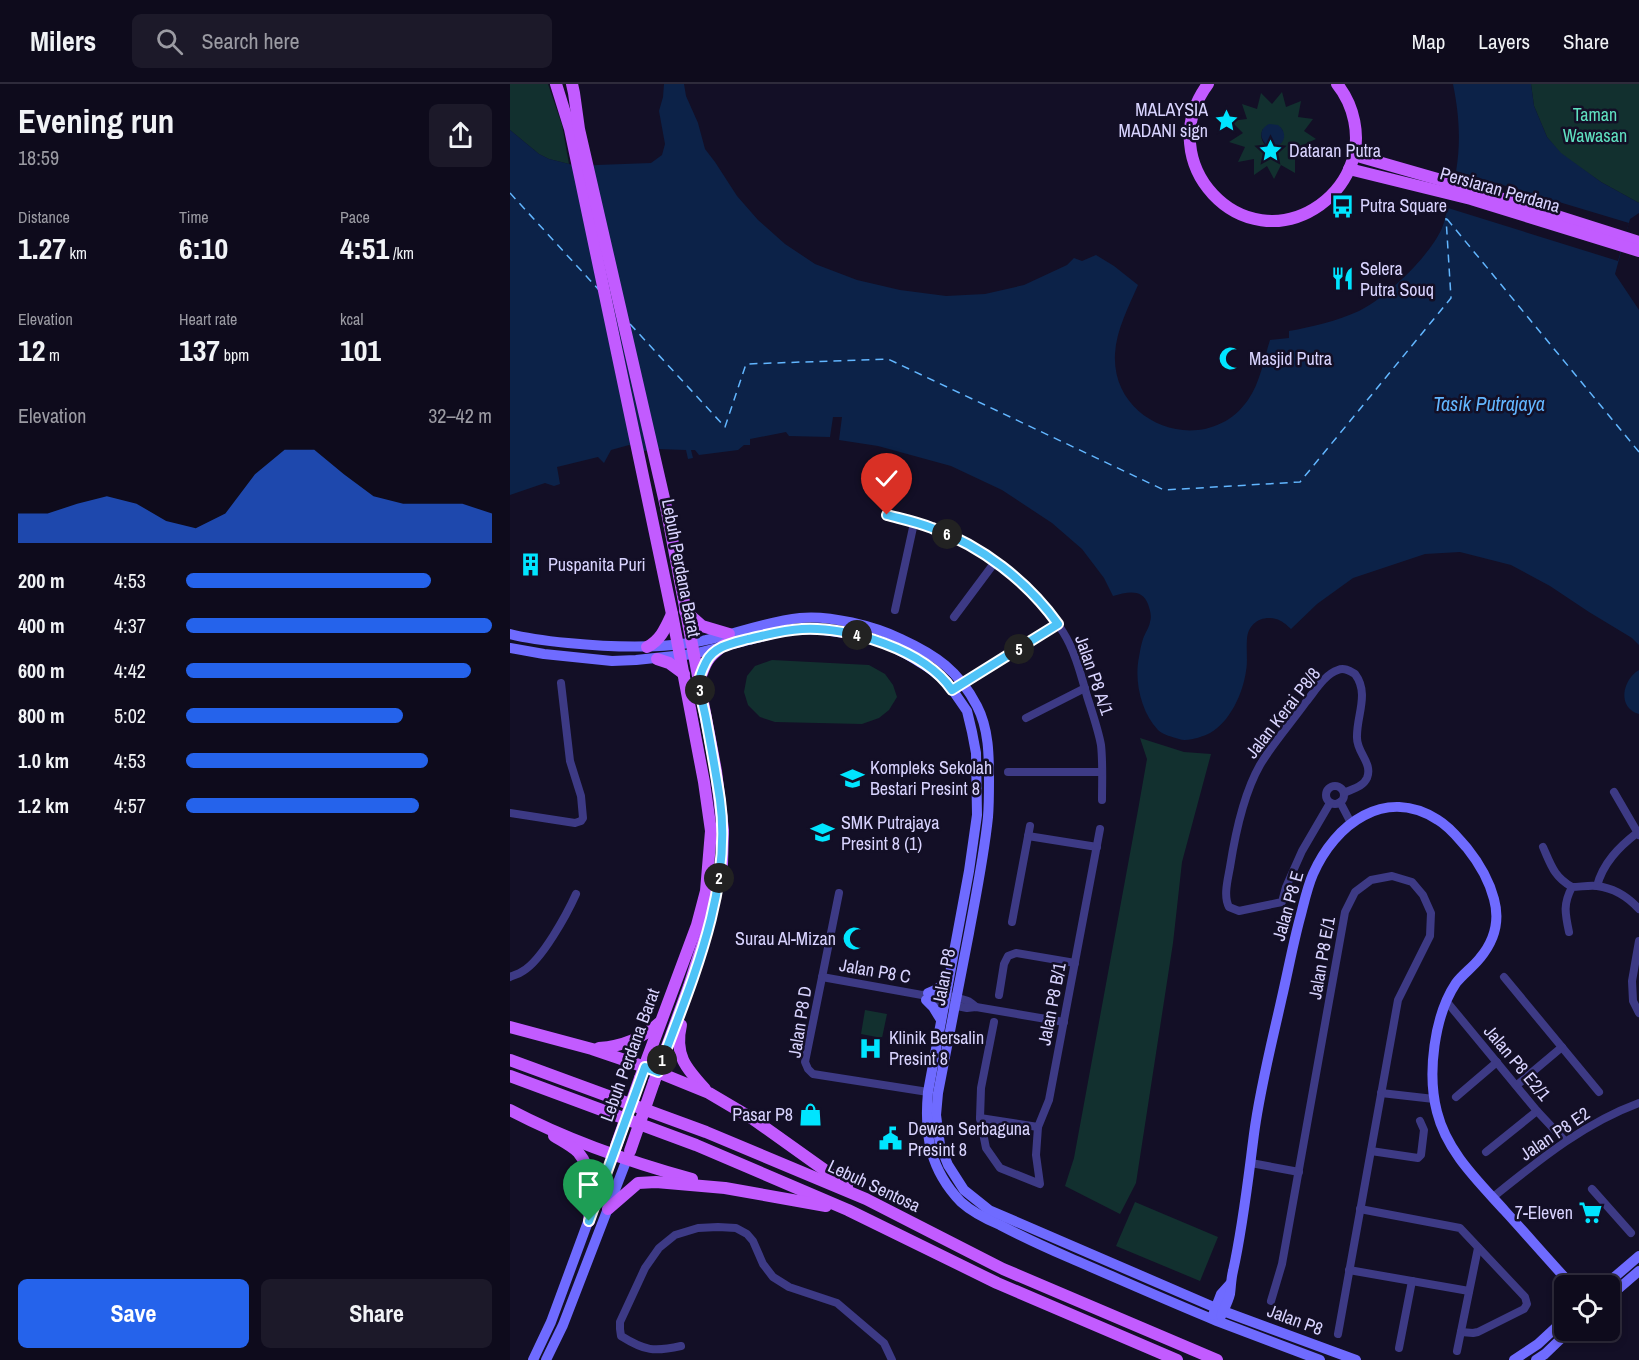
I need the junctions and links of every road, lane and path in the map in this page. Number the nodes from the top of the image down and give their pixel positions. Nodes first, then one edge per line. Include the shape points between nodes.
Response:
1 (555, 84) edge
2 (1337, 84) edge
3 (573, 87) edge
4 (1204, 87) edge
5 (575, 129) junction
6 (1354, 155) junction
7 (1349, 169) junction
8 (1444, 186) junction
9 (1639, 242) edge
10 (1639, 251) edge
11 (887, 515) dead end
12 (914, 523) junction
13 (995, 562) junction
14 (895, 610) dead end
15 (679, 612) junction
16 (954, 617) dead end
17 (1058, 624) junction
18 (510, 634) edge
19 (726, 640) junction
20 (647, 647) junction
21 (510, 648) edge
22 (685, 650) junction
23 (657, 659) junction
24 (684, 674) junction
25 (699, 682) junction
26 (561, 683) dead end
27 (963, 684) junction
28 (1085, 687) junction
29 (952, 690) junction
30 (1026, 718) dead end
31 (1008, 772) dead end
32 (1102, 772) junction
33 (1614, 792) dead end
34 (1344, 793) junction
35 (1102, 800) dead end
36 (1330, 802) junction
37 (1340, 802) junction
38 (510, 813) edge
39 (1351, 823) junction
40 (1030, 826) dead end
41 (1100, 829) dead end
42 (1638, 834) edge
43 (1028, 836) junction
44 (1543, 846) dead end
45 (1097, 848) junction
46 (1597, 886) junction
47 (1572, 887) junction
48 (839, 893) dead end
49 (576, 894) dead end
50 (1639, 909) edge
51 (1012, 922) dead end
52 (1569, 932) dead end
53 (1639, 941) edge
54 (1075, 963) junction
55 (510, 976) edge
56 (822, 977) junction
57 (1504, 977) dead end
58 (948, 981) junction
59 (689, 986) junction
60 (999, 995) dead end
61 (925, 996) junction
62 (950, 1001) junction
63 (1447, 1002) junction
64 (1639, 1013) edge
65 (662, 1019) junction
66 (941, 1020) junction
67 (994, 1022) dead end
68 (1064, 1022) junction
69 (510, 1027) edge
70 (1562, 1047) junction
71 (592, 1048) junction
72 (510, 1060) edge
73 (1497, 1062) junction
74 (642, 1072) junction
75 (510, 1076) edge
76 (656, 1077) junction
77 (1517, 1085) junction
78 (928, 1092) junction
79 (1599, 1092) dead end
80 (709, 1093) junction
81 (1381, 1093) junction
82 (1456, 1098) dead end
83 (1434, 1099) junction
84 (1639, 1103) edge
85 (510, 1110) edge
86 (1537, 1111) junction
87 (980, 1118) junction
88 (529, 1120) junction
89 (1420, 1121) dead end
90 (1038, 1127) junction
91 (1565, 1142) junction
92 (614, 1150) junction
93 (1371, 1151) junction
94 (1486, 1152) dead end
95 (628, 1155) junction
96 (1251, 1163) junction
97 (1299, 1172) junction
98 (725, 1188) junction
99 (1592, 1189) dead end
100 (1493, 1197) junction
101 (866, 1199) junction
102 (609, 1209) junction
103 (1360, 1209) junction
104 (848, 1210) junction
105 (589, 1221) junction
106 (1631, 1233) dead end
107 (1478, 1248) junction
108 (1639, 1256) edge
109 (1349, 1270) junction
110 (1639, 1271) edge
111 (1562, 1275) edge
112 (1617, 1275) edge
113 (1412, 1281) junction
114 (1620, 1287) edge
115 (1469, 1291) junction
116 (1271, 1301) dead end
117 (1217, 1315) junction
118 (1554, 1329) edge
119 (1461, 1332) junction
120 (1338, 1334) dead end
121 (1559, 1341) edge
122 (681, 1346) dead end
123 (1399, 1348) dead end
124 (1457, 1351) dead end
125 (533, 1360) edge
126 (546, 1360) edge
127 (892, 1360) edge
128 (1177, 1360) edge
129 (1217, 1360) edge
130 (1320, 1360) edge
131 (1356, 1360) edge
132 (1514, 1360) edge
133 (1536, 1360) edge

1 - 5 main road, Lebuh Perdana Barat
2 - 6 main road via 1353,115
3 - 5 main road, Lebuh Perdana Barat
4 - 7 main road via 1190,124 1190,149 1208,190 1233,210 1266,220 1303,215 1335,192
5 - 15 main road, Lebuh Perdana Barat via 646,490
5 - 15 main road, Lebuh Perdana Barat via 661,486
6 - 7 main road
6 - 8 main road, Persiaran Perdana
7 - 8 main road, Persiaran Perdana
8 - 9 main road, Persiaran Perdana
8 - 10 main road, Persiaran Perdana via 1471,199
11 - 12 street, Jalan P8 A/1
12 - 13 street, Jalan P8 A/1 via 964,542
12 - 14 street
13 - 16 street
13 - 17 street, Jalan P8 A/1 via 1022,583
15 - 19 main road
15 - 20 main road
15 - 22 main road, Lebuh Perdana Barat
17 - 27 street
17 - 28 street, Jalan P8 A/1
18 - 20 street via 576,644
19 - 22 street, Jalan P8
19 - 25 main road via 709,656
19 - 27 street, Jalan P8 via 782,620 825,619 867,626 937,658
19 - 29 street, Jalan P8 via 804,629 865,636 929,668
20 - 22 street
21 - 23 street via 612,661
22 - 23 street
22 - 24 main road, Lebuh Perdana Barat
22 - 25 main road, Lebuh Perdana Barat
23 - 24 main road
24 - 65 main road, Lebuh Perdana Barat via 711,831 710,860 697,925
25 - 59 main road, Lebuh Perdana Barat via 720,802 722,864
26 - 38 street via 570,761 584,814 574,823
27 - 29 street
27 - 62 street, Jalan P8 via 985,728 989,752 988,816
28 - 30 street
28 - 32 street, Jalan P8 A/1 via 1101,744
29 - 58 street, Jalan P8 via 967,711 972,732 978,815
31 - 32 street
32 - 35 street, Jalan P8 A/1
33 - 42 street
34 - 36 street via 1340,787 1330,788 1326,797
34 - 36 street, Jalan Kerai P8/8 via 1360,786 1369,768 1357,739 1362,689 1355,674 1344,669 1322,683 1259,767 1234,840 1226,894 1229,907 1239,911 1282,902 1302,851
34 - 37 street
36 - 37 street
37 - 39 street
39 - 63 street, Jalan P8 E via 1367,813 1388,808 1425,813 1459,838 1483,872 1495,902 1496,929 1481,957 1456,984
39 - 96 street, Jalan P8 E via 1318,862 1308,887 1256,1119
40 - 43 street
41 - 45 street, Jalan P8 B/1
42 - 46 street via 1620,846 1600,873
43 - 45 street
43 - 51 street
44 - 47 street via 1552,870
45 - 54 street, Jalan P8 B/1
46 - 47 street
46 - 50 street via 1618,892
47 - 52 street via 1566,899
48 - 56 street, Jalan P8 D
49 - 55 street via 567,915 535,961
53 - 64 street via 1632,981 1633,1001
54 - 60 street via 1016,953 1008,956
54 - 68 street, Jalan P8 B/1
56 - 61 street, Jalan P8 C
56 - 78 street, Jalan P8 D via 805,1062 808,1070 813,1074
57 - 70 street
58 - 61 street
58 - 62 street, Jalan P8
59 - 76 main road, Lebuh Perdana Barat
59 - 80 main road via 678,1049
61 - 62 street, Jalan P8 C
61 - 66 street
62 - 66 street, Jalan P8
62 - 68 street, Jalan P8 C via 968,1001 976,1007
62 - 117 street, Jalan P8 via 936,1115 940,1146 964,1190 988,1210
63 - 73 street, Jalan P8 E2/1
63 - 83 street, Jalan P8 E via 1434,1046
65 - 71 main road via 637,1039 616,1047
65 - 74 main road, Lebuh Perdana Barat
66 - 78 street, Jalan P8
67 - 87 street via 981,1088
68 - 90 street, Jalan P8 B/1 via 1049,1100
69 - 71 main road
70 - 77 street
70 - 79 street
71 - 74 main road
72 - 101 main road, Lebuh Sentosa via 706,1132
73 - 77 street, Jalan P8 E2/1
73 - 82 street
74 - 76 main road
74 - 92 main road, Lebuh Perdana Barat, bridge
75 - 104 main road, Lebuh Sentosa via 696,1145
76 - 80 main road
76 - 95 main road, Lebuh Perdana Barat, bridge
77 - 86 street, Jalan P8 E2/1
78 - 117 street, Jalan P8 via 931,1152 938,1170 963,1203 1030,1240
80 - 101 main road via 753,1119
81 - 83 street
81 - 93 street, Jalan P8 E/1
81 - 97 street, Jalan P8 E/1 via 1398,1000 1430,936 1431,913 1423,895 1412,882 1392,876 1371,880 1355,892 1345,912
83 - 100 street, Jalan P8 E via 1447,1141
84 - 91 street, Jalan P8 E2 via 1618,1110
85 - 88 main road
86 - 91 street, Jalan P8 E2/1
86 - 94 street
87 - 90 street
87 - 90 street, Jalan P8 B/1 via 986,1148 1000,1168 1040,1184
88 - 92 main road
88 - 105 main road via 577,1150 586,1164 592,1191
89 - 93 street via 1424,1131 1418,1158
91 - 100 street, Jalan P8 E2
92 - 95 main road
92 - 105 street, Lebuh Perdana Barat
93 - 103 street, Jalan P8 E/1
95 - 98 main road
95 - 102 street, Lebuh Perdana Barat
96 - 97 street
96 - 117 street, Jalan P8 E via 1229,1297
97 - 116 street, Jalan P8 E/1
98 - 102 main road via 638,1183
98 - 104 main road
99 - 106 street
100 - 111 street, Jalan P8 E
101 - 129 main road, Lebuh Sentosa via 1003,1269
102 - 126 street, Lebuh Perdana Barat
103 - 107 street via 1460,1228
103 - 109 street, Jalan P8 E/1
104 - 128 main road, Lebuh Sentosa via 997,1282
105 - 125 street, Lebuh Perdana Barat
107 - 115 street
107 - 119 street via 1525,1297 1527,1304 1478,1332
108 - 112 street
109 - 113 street
109 - 120 street, Jalan P8 E/1
110 - 114 street
113 - 115 street
113 - 123 street
115 - 119 street
117 - 130 street, Jalan P8
117 - 131 street, Jalan P8
118 - 132 street
119 - 124 street
121 - 133 street
122 - 127 street via 652,1350 621,1336 620,1322 645,1268 659,1248 675,1235 698,1228 736,1228 757,1246 773,1277 837,1304 884,1343

